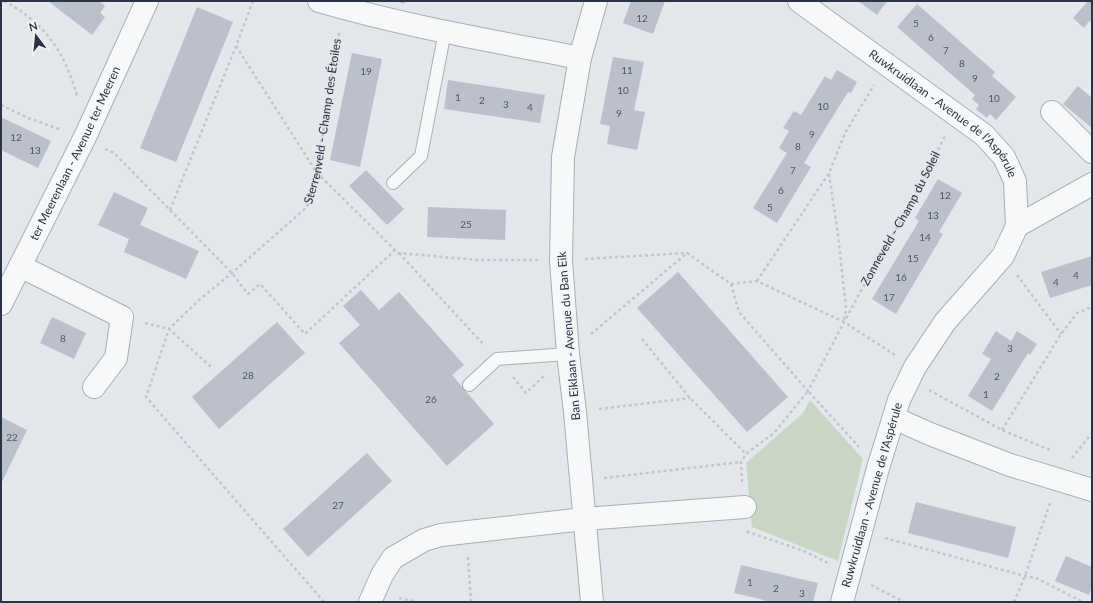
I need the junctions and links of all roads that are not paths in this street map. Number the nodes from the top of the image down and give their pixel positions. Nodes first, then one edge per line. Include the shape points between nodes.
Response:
1 (147, 1) edge
2 (319, 1) edge
3 (596, 1) edge
4 (799, 1) edge
5 (445, 31) junction
6 (580, 58) junction
7 (1052, 112) dead end
8 (1092, 152) edge
9 (393, 183) dead end
10 (1092, 184) edge
11 (1017, 226) junction
12 (20, 266) junction
13 (1, 304) edge
14 (568, 354) junction
15 (469, 385) dead end
16 (94, 387) dead end
17 (894, 418) junction
18 (1092, 490) edge
19 (744, 507) road end
20 (584, 519) junction
21 (370, 602) edge
22 (592, 602) edge
23 (842, 602) edge

1 - 12 street, ter Meerenlaan - Avenue ter Meeren via 85,137
2 - 5 street via 348,10
3 - 6 street, Ban Eiklaan - Avenue du Ban Eik
4 - 11 street, Ruwkruidlaan - Avenue de l'Aspérule via 984,135 1004,157 1015,181
5 - 6 street
5 - 9 lane via 421,156
6 - 14 street, Ban Eiklaan - Avenue du Ban Eik via 563,157 561,261
7 - 8 street
10 - 11 street
11 - 17 street, Ruwkruidlaan - Avenue de l'Aspérule via 1003,256 945,322 915,367 899,400
12 - 13 street, ter Meerenlaan - Avenue ter Meeren
12 - 16 street via 122,317 116,358
14 - 15 lane via 497,359
14 - 20 street, Ban Eiklaan - Avenue du Ban Eik
17 - 18 street via 1010,465
17 - 23 street, Ruwkruidlaan - Avenue de l'Aspérule
19 - 20 street
20 - 21 street via 466,531 424,540 393,558
20 - 22 street, Ban Eiklaan - Avenue du Ban Eik

